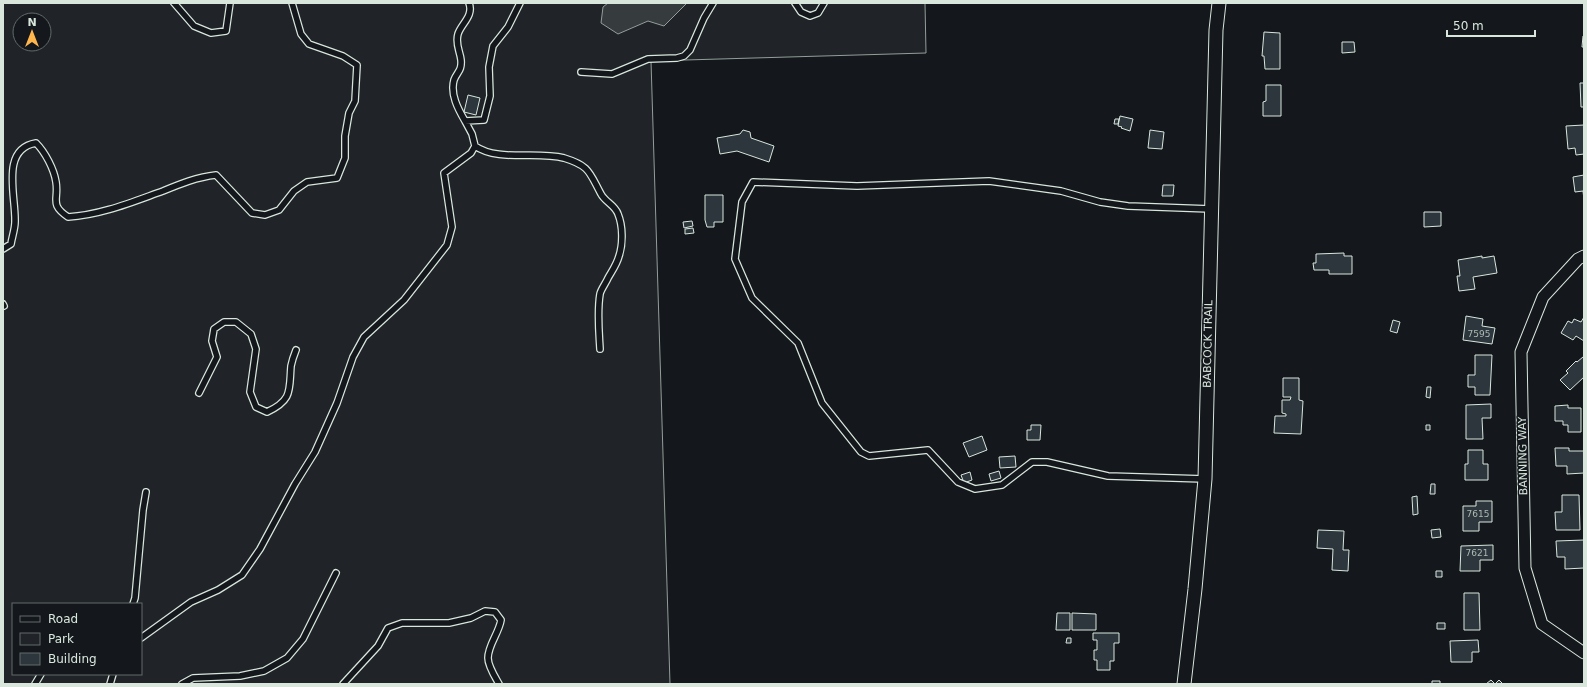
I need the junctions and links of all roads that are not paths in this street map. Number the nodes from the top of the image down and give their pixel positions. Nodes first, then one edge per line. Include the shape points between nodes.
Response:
1 (174, 3) edge
2 (230, 3) edge
3 (292, 3) edge
4 (469, 3) edge
5 (520, 3) edge
6 (713, 3) edge
7 (795, 3) edge
8 (824, 3) edge
9 (1219, 3) edge
10 (581, 72) dead end
11 (465, 121) junction
12 (475, 146) junction
13 (1211, 209) junction
14 (3, 249) edge
15 (1584, 256) edge
16 (600, 349) dead end
17 (296, 350) dead end
18 (199, 393) dead end
19 (1205, 479) junction
20 (146, 492) dead end
21 (336, 573) dead end
22 (133, 603) edge
23 (142, 637) edge
24 (1584, 653) edge
25 (40, 675) edge
26 (35, 684) edge
27 (182, 684) edge
28 (343, 684) edge
29 (499, 684) edge
30 (1184, 684) edge

1 - 2 lane via 194,26 211,33 226,31
3 - 14 lane via 301,34 309,44 357,64 355,101 349,113 345,158 338,178 307,182 294,191 279,210 265,215 252,213 216,175 189,181 106,211 68,218 59,211 55,201 56,181 45,152 36,143 26,144 17,153 11,170 15,223 11,244
4 - 11 lane via 469,13 458,33 460,70 454,80 454,93
5 - 11 lane via 508,27 493,46 489,67 490,96 484,120
6 - 10 lane via 690,50 684,56 648,59 612,74
7 - 8 lane via 801,12 810,16 818,13
9 - 13 street, BABCOCK TRAIL
11 - 12 lane
12 - 16 lane via 484,152 563,158 586,167 602,196 618,214 622,226 619,256 600,293
12 - 23 lane via 471,153 444,173 452,227 447,245 404,300 364,338 353,358 337,403 315,452 260,549 242,575 218,590 191,602
13 - 19 street, BABCOCK TRAIL
13 - 19 lane via 1128,206 1100,202 1061,191 989,181 857,186 753,182 742,202 735,259 752,298 798,343 822,403 860,452 869,456 928,450 958,482 975,489 1002,485 1032,462 1046,462 1108,476
15 - 24 street, BANNING WAY via 1578,259 1543,297 1521,352 1525,568 1542,624
17 - 18 lane via 291,364 289,394 280,406 267,412 256,408 250,392 256,349 251,334 236,322 224,322 214,329 212,341 217,357
19 - 30 street, BABCOCK TRAIL
20 - 22 lane
21 - 27 lane via 303,639 287,658 264,671 240,676 193,678
25 - 26 lane
28 - 29 lane via 378,646 388,628 402,623 449,623 471,618 486,611 495,612 501,620 488,658

